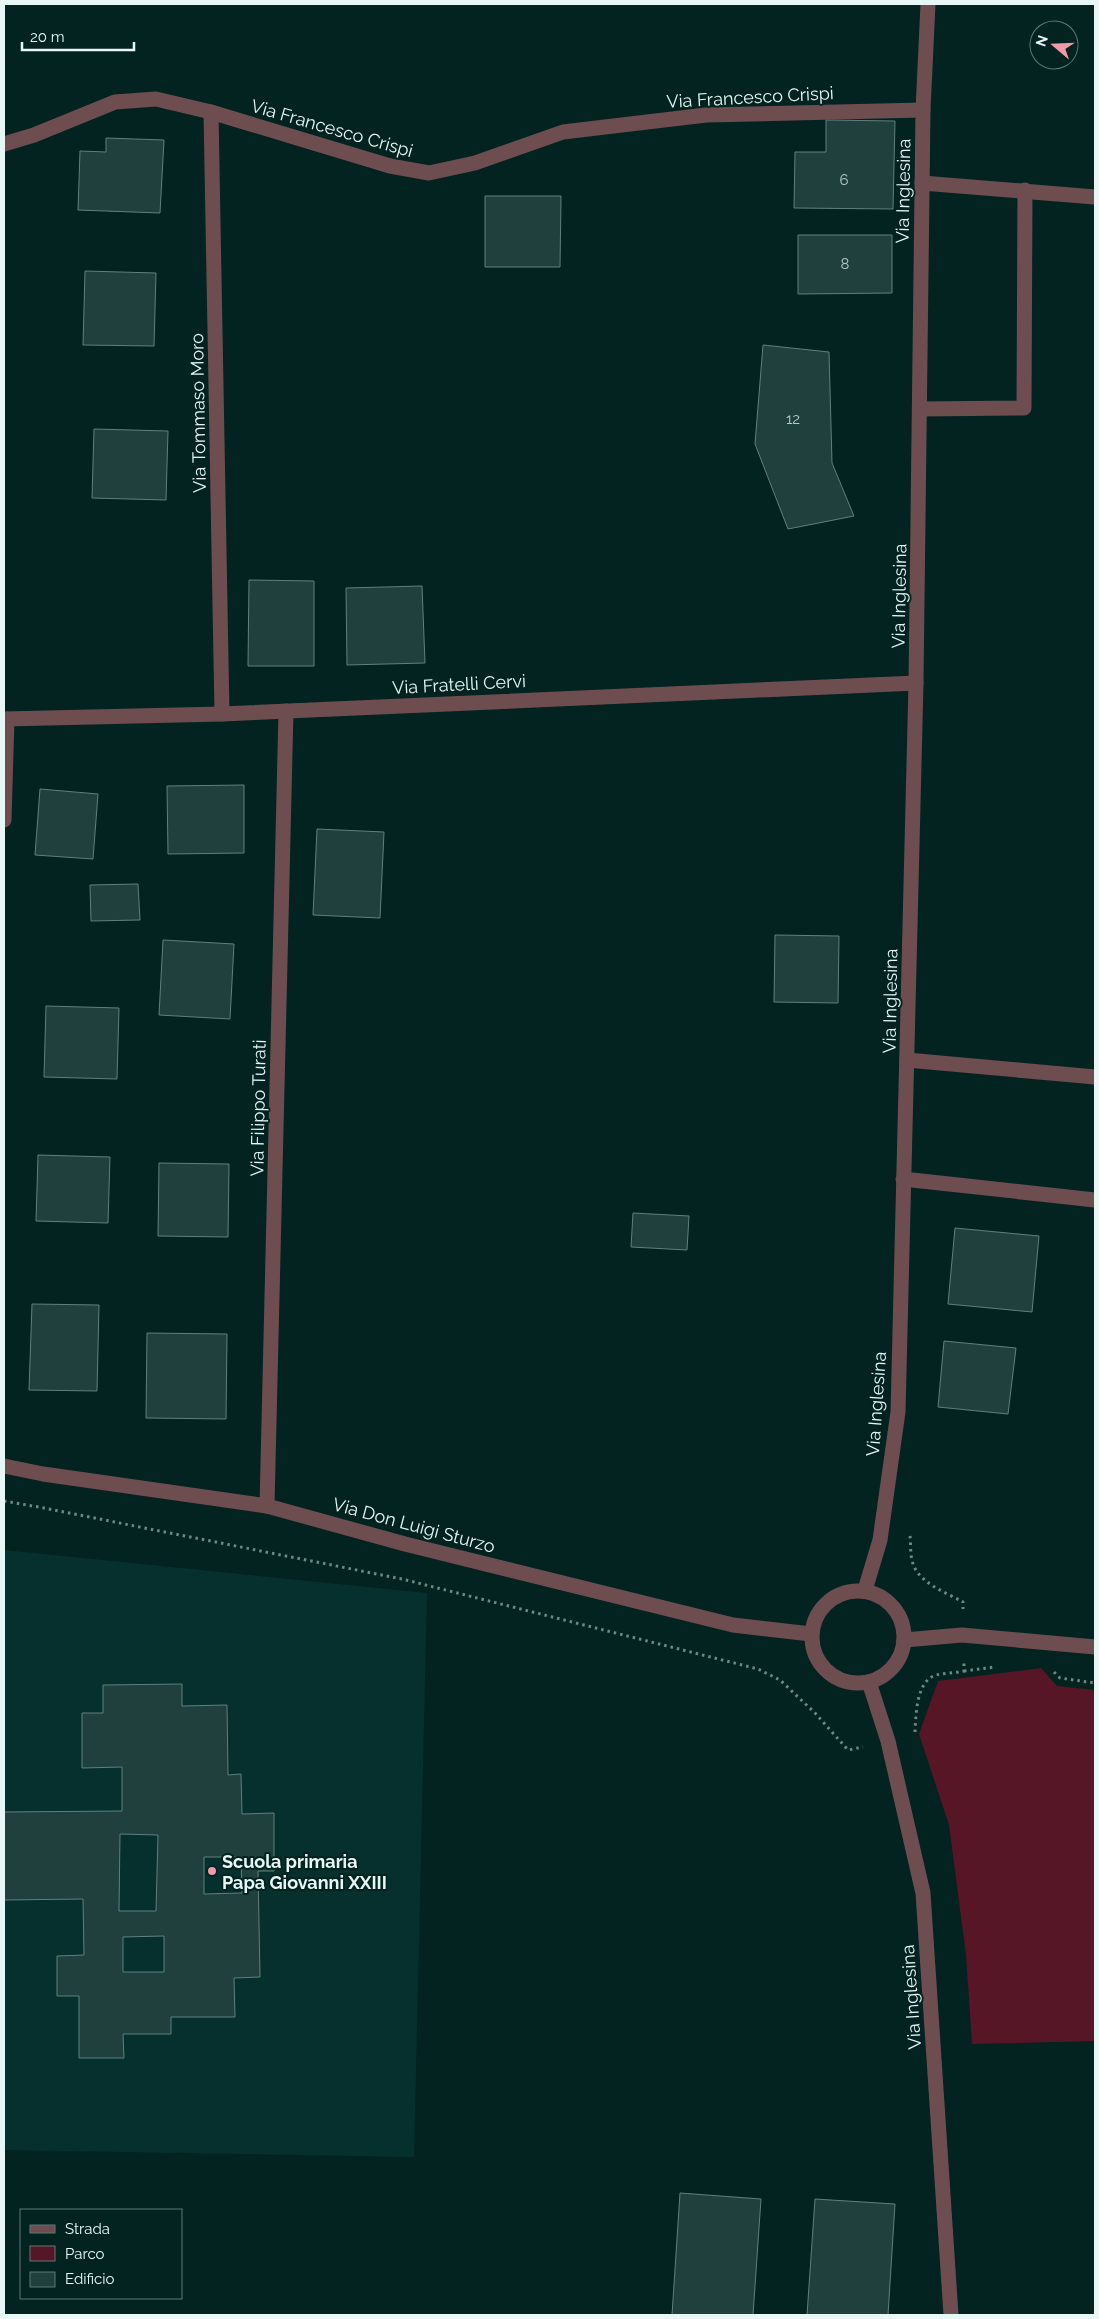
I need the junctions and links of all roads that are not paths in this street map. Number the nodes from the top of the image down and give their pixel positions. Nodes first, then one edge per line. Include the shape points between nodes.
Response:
1 (928, 4) edge
2 (923, 110) junction
3 (211, 112) junction
4 (4, 144) edge
5 (922, 182) junction
6 (1025, 190) junction
7 (1095, 197) edge
8 (920, 409) junction
9 (916, 683) junction
10 (286, 711) junction
11 (222, 714) junction
12 (5, 719) edge
13 (4, 820) edge
14 (907, 1060) junction
15 (1095, 1077) edge
16 (904, 1179) junction
17 (1095, 1200) edge
18 (4, 1466) edge
19 (267, 1506) junction
20 (865, 1590) junction
21 (811, 1634) junction
22 (904, 1640) junction
23 (1095, 1647) edge
24 (869, 1682) junction
25 (951, 2315) edge

1 - 2 street, Via Inglesina
2 - 3 street, Via Francesco Crispi via 706,115 563,132 475,163 429,173 390,166
2 - 5 street, Via Inglesina
3 - 4 street, Via Francesco Crispi via 156,99 115,102
3 - 11 street, Via Tommaso Moro
5 - 6 street
5 - 8 street, Via Inglesina
6 - 7 street
6 - 8 street via 1024,408
8 - 9 street, Via Inglesina
9 - 10 street, Via Fratelli Cervi
9 - 14 street, Via Inglesina
10 - 11 street, Via Fratelli Cervi
10 - 19 street, Via Filippo Turati
11 - 12 street, Via Fratelli Cervi
12 - 13 street
14 - 15 street
14 - 16 street, Via Inglesina
16 - 17 street
16 - 20 street, Via Inglesina via 898,1412 880,1540
18 - 19 street, Via Don Luigi Sturzo
19 - 21 street, Via Don Luigi Sturzo via 405,1544 733,1625
20 - 21 street via 849,1591 821,1607
20 - 22 street via 883,1598 895,1609 903,1623
21 - 24 street via 813,1650 832,1676 847,1682
22 - 23 street via 962,1635
22 - 24 street via 896,1664 884,1676
24 - 25 street, Via Inglesina via 888,1741 923,1894

